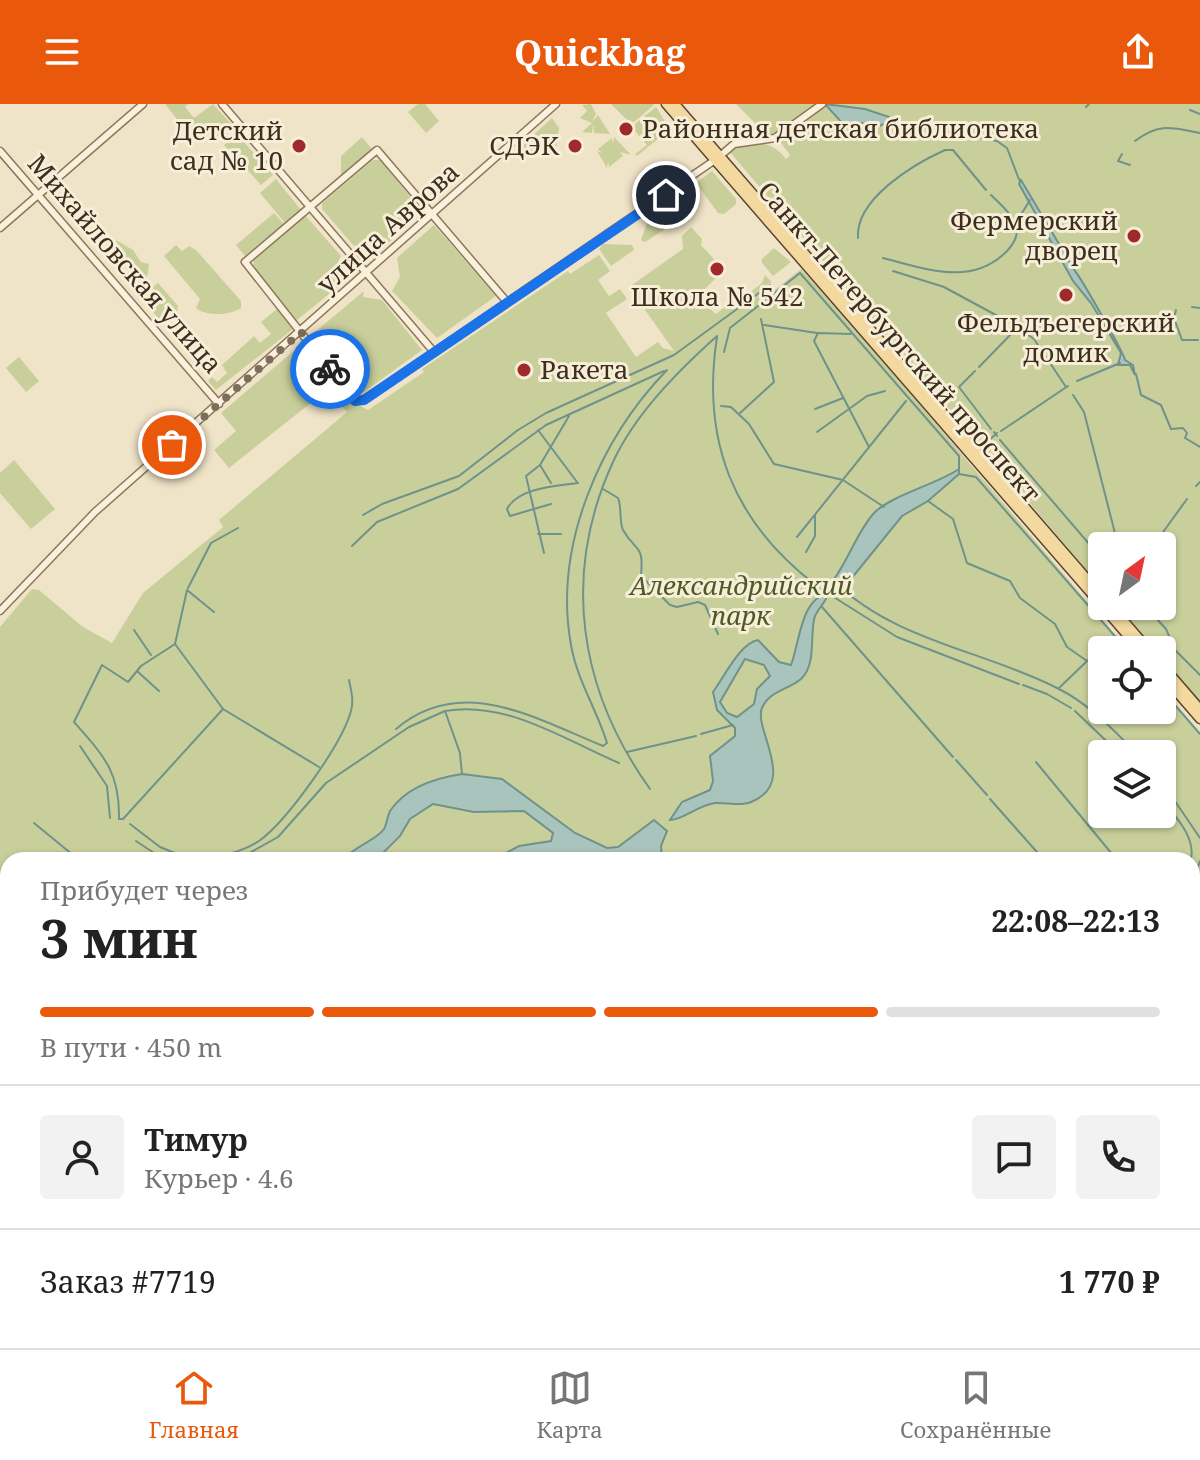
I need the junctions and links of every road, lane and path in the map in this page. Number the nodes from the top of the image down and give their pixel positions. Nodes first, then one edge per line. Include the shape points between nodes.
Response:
1 (143, 104) edge
2 (222, 104) edge
3 (556, 104) edge
4 (666, 104) edge
5 (675, 104) edge
6 (822, 104) edge
7 (0, 151) edge
8 (717, 158) junction
9 (38, 195) junction
10 (310, 207) junction
11 (433, 215) junction
12 (0, 228) edge
13 (368, 274) junction
14 (507, 302) junction
15 (301, 332) junction
16 (434, 352) junction
17 (219, 404) junction
18 (1088, 580) edge
19 (1088, 590) edge
20 (0, 611) edge
21 (1114, 620) edge
22 (1123, 620) edge
23 (1128, 636) edge
24 (1137, 636) edge
25 (1176, 681) edge
26 (1176, 691) edge
27 (1200, 709) edge
28 (1200, 719) edge

1 - 9 street
2 - 10 street
3 - 11 street, улица Аврова
4 - 8 main road, Санкт-Петербургский проспект
5 - 8 main road, Санкт-Петербургский проспект
6 - 8 street via 775,138 734,144
7 - 9 street, Михайловская улица
8 - 14 street
8 - 18 main road, Санкт-Петербургский проспект
8 - 19 main road, Санкт-Петербургский проспект
9 - 12 street
9 - 17 street, Михайловская улица
10 - 11 street via 377,150
10 - 13 street
10 - 15 street via 245,262
11 - 13 street, улица Аврова
11 - 14 street
13 - 15 street, улица Аврова
13 - 16 street
14 - 16 street
15 - 16 street via 355,401
15 - 17 street, улица Аврова
17 - 20 street, улица Аврова via 95,512
21 - 23 main road, Санкт-Петербургский проспект
22 - 24 main road
25 - 27 main road
26 - 28 main road

